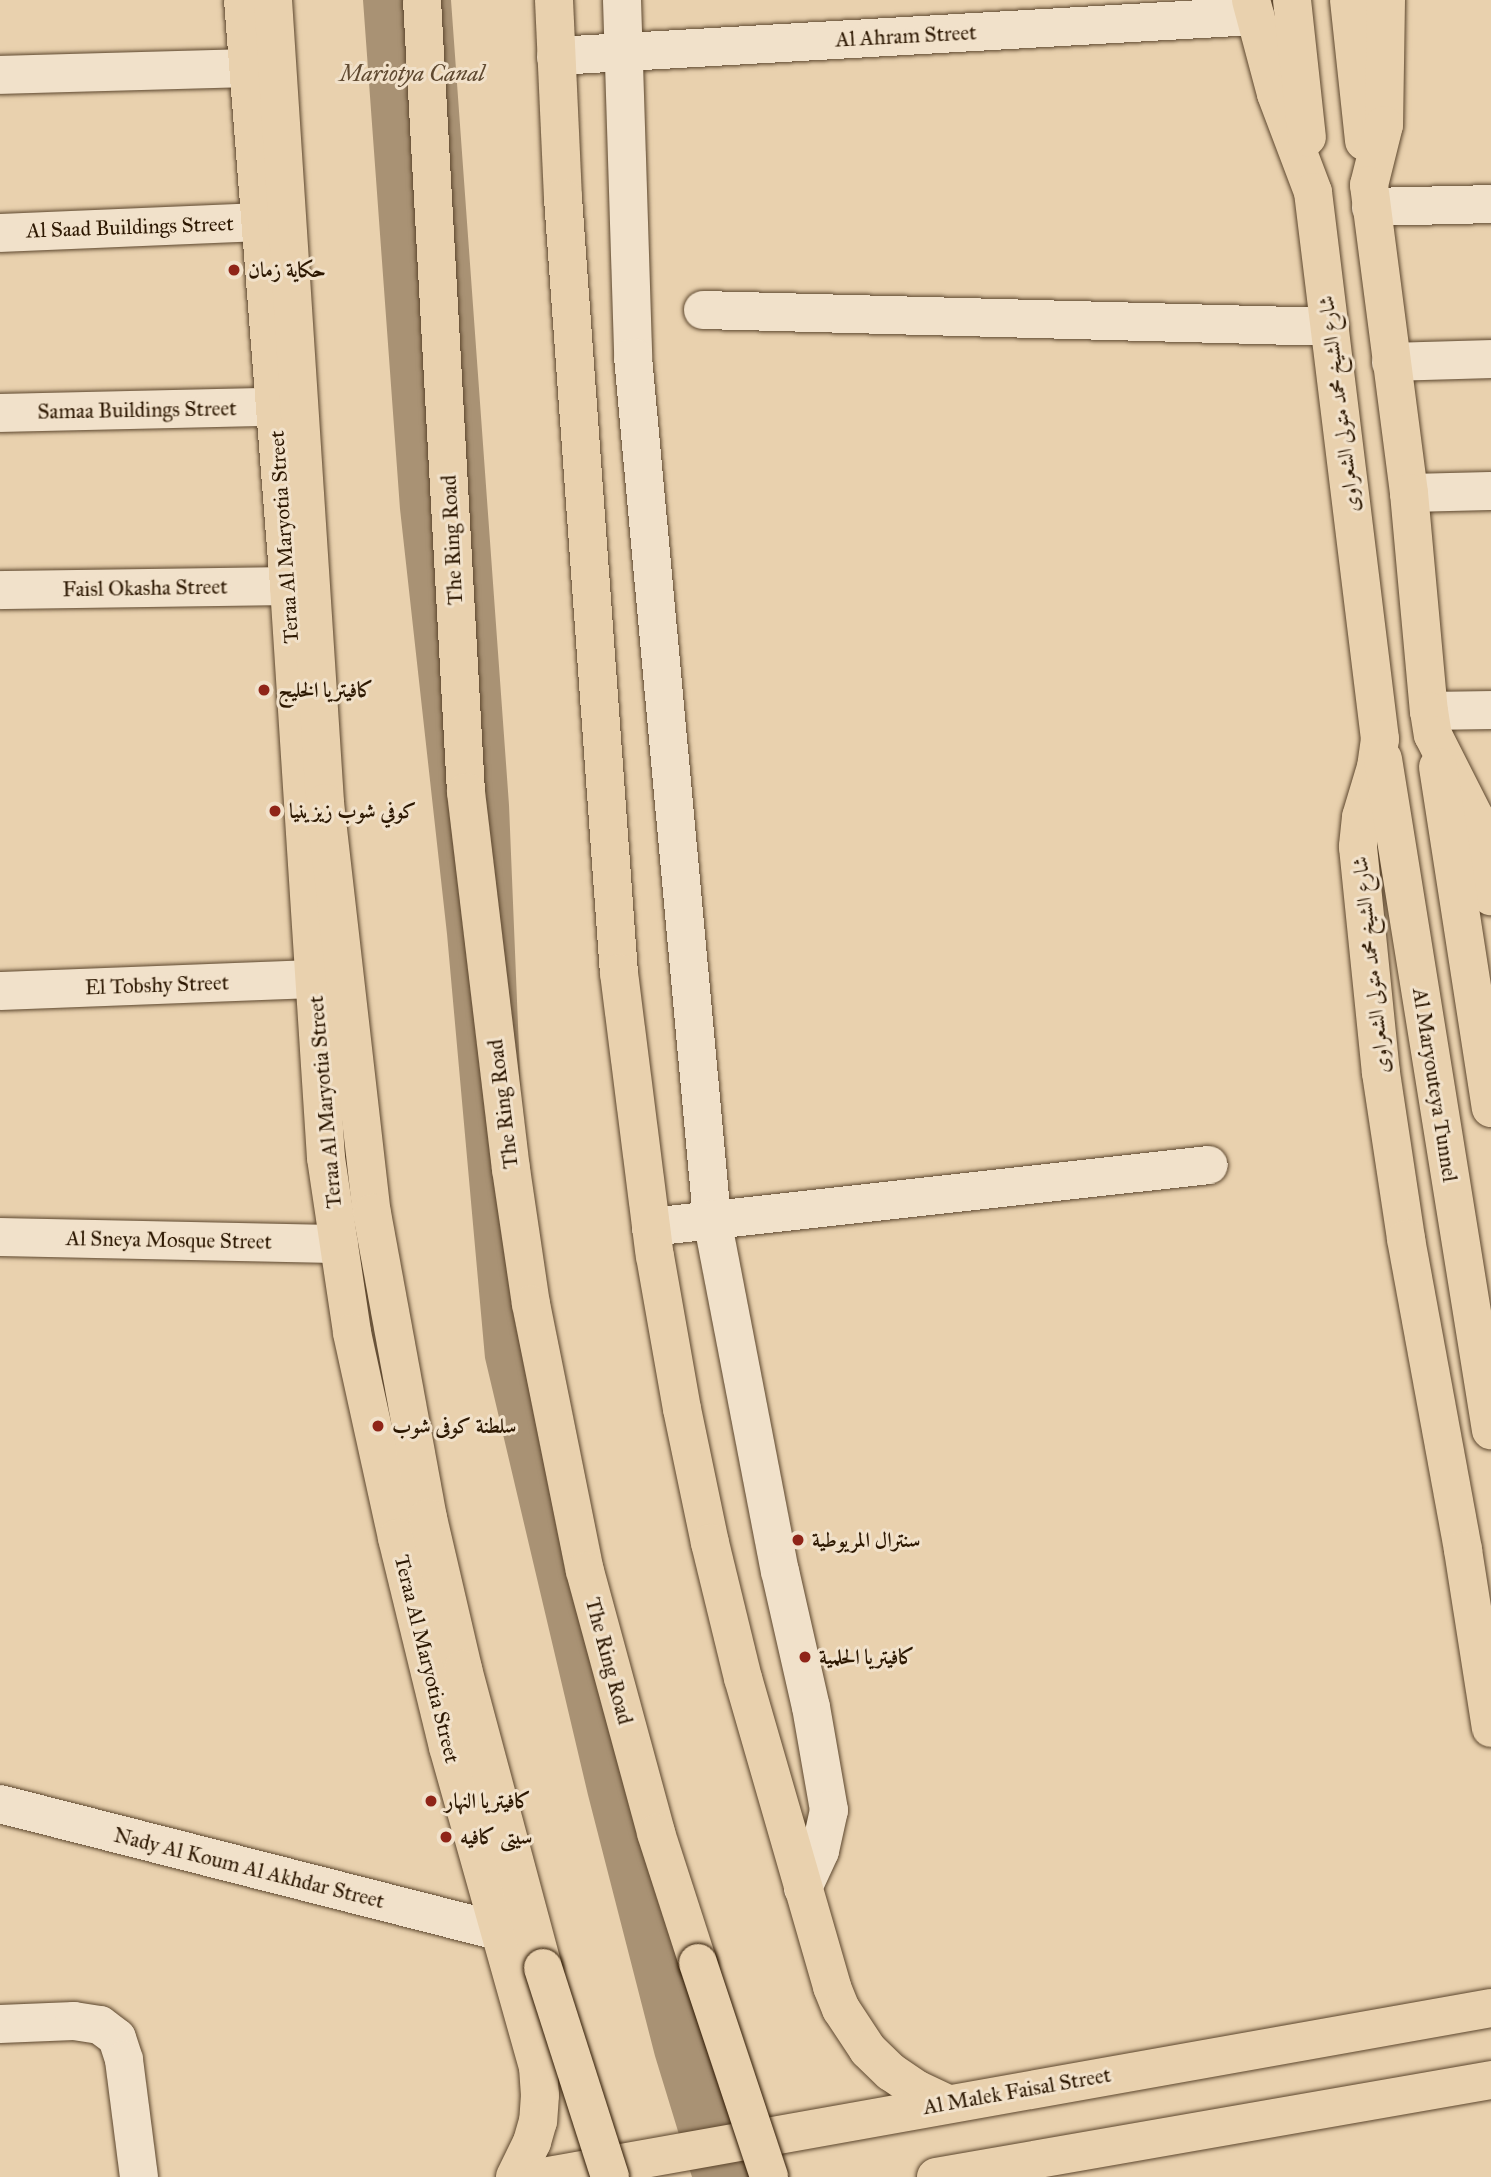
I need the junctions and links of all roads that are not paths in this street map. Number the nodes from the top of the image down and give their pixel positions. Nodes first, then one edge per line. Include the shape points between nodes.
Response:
1 (243, 0) edge
2 (273, 0) edge
3 (422, 0) edge
4 (554, 0) edge
5 (622, 0) edge
6 (1292, 0) edge
7 (1349, 0) edge
8 (1386, 0) edge
9 (1253, 8) edge
10 (625, 52) junction
11 (556, 56) junction
12 (249, 68) junction
13 (0, 75) edge
14 (1313, 192) junction
15 (1370, 196) junction
16 (1491, 204) edge
17 (260, 222) junction
18 (0, 233) edge
19 (703, 310) dead end
20 (1330, 327) junction
21 (1491, 359) edge
22 (1391, 362) junction
23 (274, 407) junction
24 (0, 413) edge
25 (1491, 491) edge
26 (1409, 493) junction
27 (289, 586) junction
28 (0, 590) edge
29 (1491, 710) edge
30 (1431, 723) junction
31 (1380, 739) junction
32 (1491, 896) edge
33 (314, 979) junction
34 (0, 991) edge
35 (1491, 1108) edge
36 (1209, 1165) dead end
37 (712, 1219) junction
38 (651, 1227) junction
39 (0, 1237) edge
40 (339, 1244) junction
41 (1491, 1430) edge
42 (1491, 1728) edge
43 (0, 1804) edge
44 (803, 1888) junction
45 (498, 1931) junction
46 (1491, 2008) edge
47 (0, 2024) edge
48 (1491, 2080) edge
49 (946, 2103) junction
50 (976, 2174) edge
51 (576, 2176) edge
52 (139, 2177) edge
53 (515, 2177) edge
54 (769, 2177) edge
55 (936, 2177) edge

1 - 12 main road, Teraa Al Maryotia Street
2 - 51 main road, bridge via 325,803 372,1213 426,1505 463,1669 543,1968
3 - 54 main road, The Ring Road, bridge via 466,792 531,1304 562,1464 618,1702
4 - 11 main road
5 - 10 street
6 - 14 main road
7 - 15 main road
8 - 15 main road via 1384,125
9 - 10 street, Al Ahram Street
9 - 14 main road, شارع الشيخ محمد متولى الشعراوى via 1276,94
10 - 11 street, Al Ahram Street
10 - 37 street via 633,356
11 - 38 main road via 619,973
12 - 13 street
12 - 17 main road, Teraa Al Maryotia Street
14 - 20 main road, شارع الشيخ محمد متولى الشعراوى
15 - 16 street
15 - 22 main road
17 - 18 street, Al Saad Buildings Street
17 - 23 main road, Teraa Al Maryotia Street
19 - 20 street
20 - 31 main road, شارع الشيخ محمد متولى الشعراوى
21 - 22 street
22 - 26 main road
23 - 24 street, Samaa Buildings Street
23 - 27 main road, Teraa Al Maryotia Street
25 - 26 street
26 - 30 main road
27 - 28 street, Faisl Okasha Street
27 - 33 main road, Teraa Al Maryotia Street
29 - 30 street
30 - 32 main road via 1475,818
30 - 35 main road
31 - 41 main road, Al Maryouteya Tunnel
31 - 42 main road, شارع الشيخ محمد متولى الشعراوى via 1361,817 1359,847 1381,1073
33 - 34 street, El Tobshy Street
33 - 40 main road, Teraa Al Maryotia Street via 326,1158
36 - 37 street
37 - 38 street
37 - 44 street via 829,1810 820,1851
38 - 44 main road via 710,1543
39 - 40 street, Al Sneya Mosque Street
40 - 45 main road, Teraa Al Maryotia Street via 352,1333 397,1538
43 - 45 street, Nady Al Koum Al Akhdar Street
44 - 49 main road via 832,1987 854,2030 891,2071
45 - 53 main road, Teraa Al Maryotia Street via 538,2067 540,2095 533,2142
46 - 49 main road, Al Malek Faisal Street
47 - 52 street via 74,2021 100,2025 117,2038
48 - 50 main road
49 - 51 main road, Al Malek Faisal Street, bridge
50 - 55 main road

